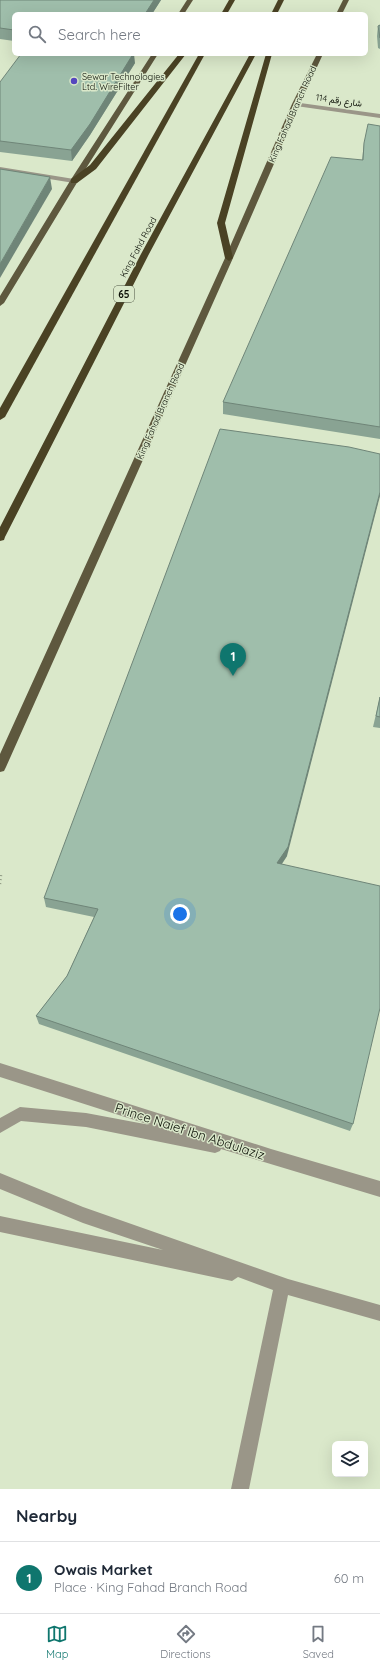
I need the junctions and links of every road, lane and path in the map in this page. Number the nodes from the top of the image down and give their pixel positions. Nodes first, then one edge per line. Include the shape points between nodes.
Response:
1 (190, 0) edge
2 (281, 0) edge
3 (346, 0) edge
4 (230, 3) edge
5 (182, 12) edge
6 (223, 12) edge
7 (225, 12) edge
8 (275, 12) edge
9 (340, 12) edge
10 (154, 56) edge
11 (181, 56) edge
12 (201, 56) edge
13 (252, 56) edge
14 (268, 56) edge
15 (319, 56) edge
16 (296, 104) junction
17 (380, 116) edge
18 (0, 169) edge
19 (74, 181) junction
20 (229, 258) junction
21 (0, 303) edge
22 (0, 417) edge
23 (0, 537) edge
24 (0, 767) edge
25 (1, 875) dead end
26 (0, 884) edge
27 (0, 1070) edge
28 (0, 1126) edge
29 (271, 1157) junction
30 (0, 1181) edge
31 (380, 1189) edge
32 (0, 1224) edge
33 (282, 1284) junction
34 (380, 1313) edge
35 (240, 1489) edge

1 - 5 main road
2 - 8 highway
3 - 9 main road
4 - 6 highway
4 - 7 highway
10 - 19 main road
11 - 19 highway via 93,167
12 - 22 highway
13 - 23 highway, King Fahd Road / 65 via 145,254
14 - 20 highway via 222,223
15 - 16 main road, King Fahad Branch Road
16 - 17 street, شارع رقم 114
16 - 20 main road, King Fahad Branch Road
18 - 19 street
19 - 21 main road
20 - 24 main road, King Fahad Branch Road
25 - 26 path
27 - 29 street, Prince Naief Ibn Abdulaziz
28 - 29 street via 20,1114 86,1120
29 - 31 street, Prince Naief Ibn Abdulaziz
30 - 33 street via 83,1215
32 - 33 street
33 - 34 street
33 - 35 street

